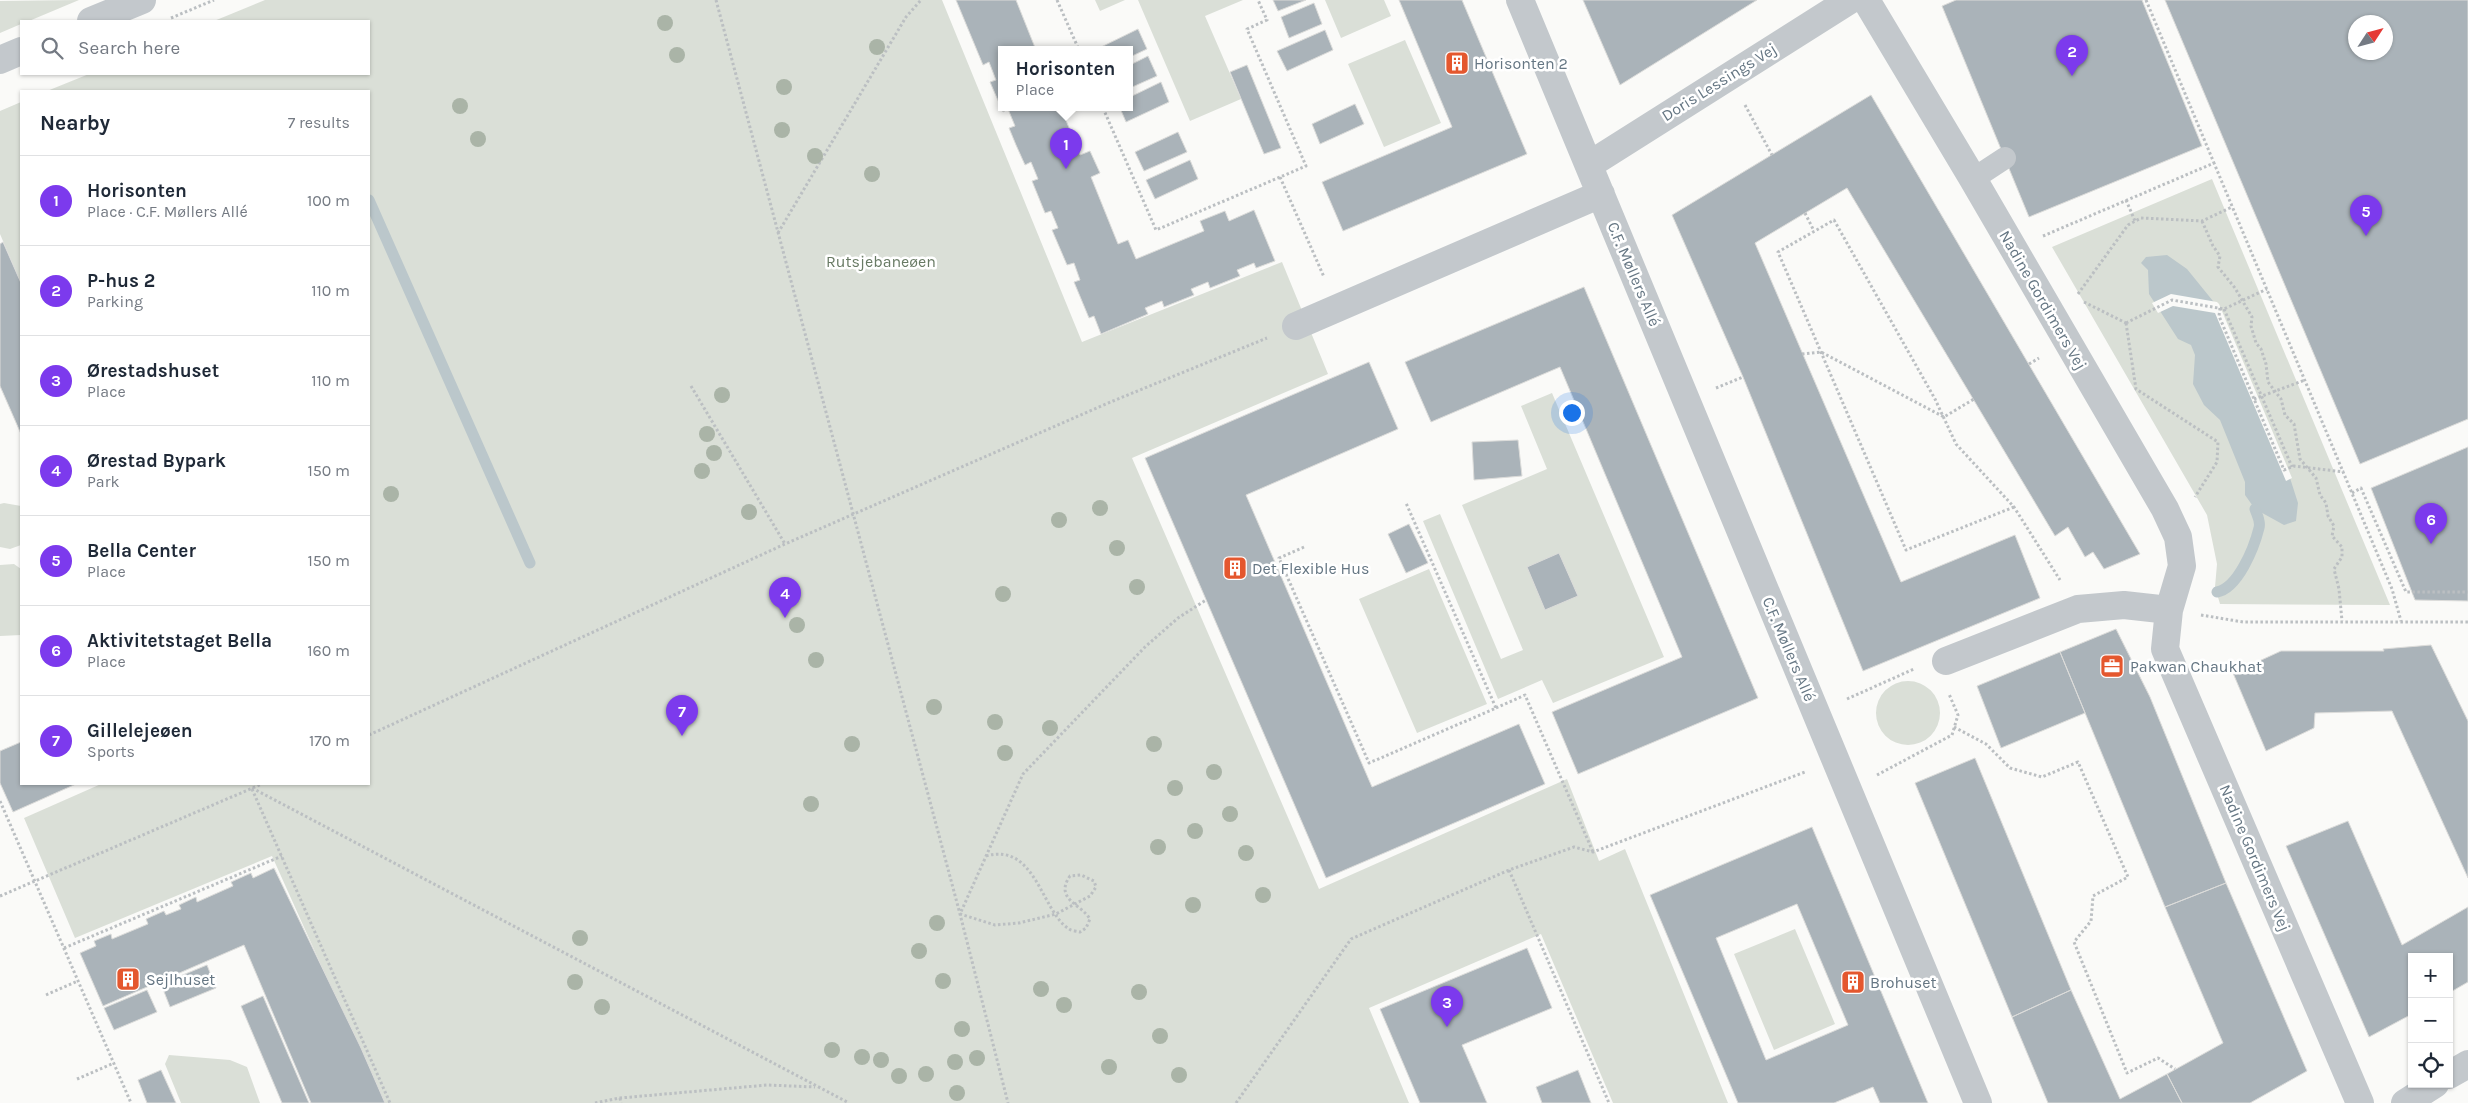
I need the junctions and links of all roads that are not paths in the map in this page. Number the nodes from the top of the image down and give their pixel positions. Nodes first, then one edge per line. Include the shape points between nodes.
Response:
1 (142, 0) edge
2 (1520, 0) edge
3 (1850, 0) edge
4 (1866, 0) edge
5 (93, 20) edge
6 (20, 51) edge
7 (0, 60) edge
8 (2005, 158) dead end
9 (1589, 165) junction
10 (1973, 179) junction
11 (1601, 194) junction
12 (1296, 326) road end
13 (2169, 610) junction
14 (1941, 662) road end
15 (2468, 1064) edge
16 (2453, 1073) edge
17 (2428, 1088) edge
18 (1978, 1103) edge
19 (2360, 1103) edge
20 (2404, 1103) edge

1 - 5 street
2 - 9 street, C.F. Møllers Allé
3 - 9 street, Doris Lessings Vej
4 - 10 street, Nadine Gordimers Vej
6 - 7 street
8 - 10 lane
9 - 11 street, C.F. Møllers Allé
10 - 13 street, Nadine Gordimers Vej via 2165,508 2178,537 2182,566
11 - 12 street
11 - 18 street, C.F. Møllers Allé
13 - 14 street via 2124,604 2078,608
13 - 19 street, Nadine Gordimers Vej via 2165,649
15 - 16 street
17 - 20 street

